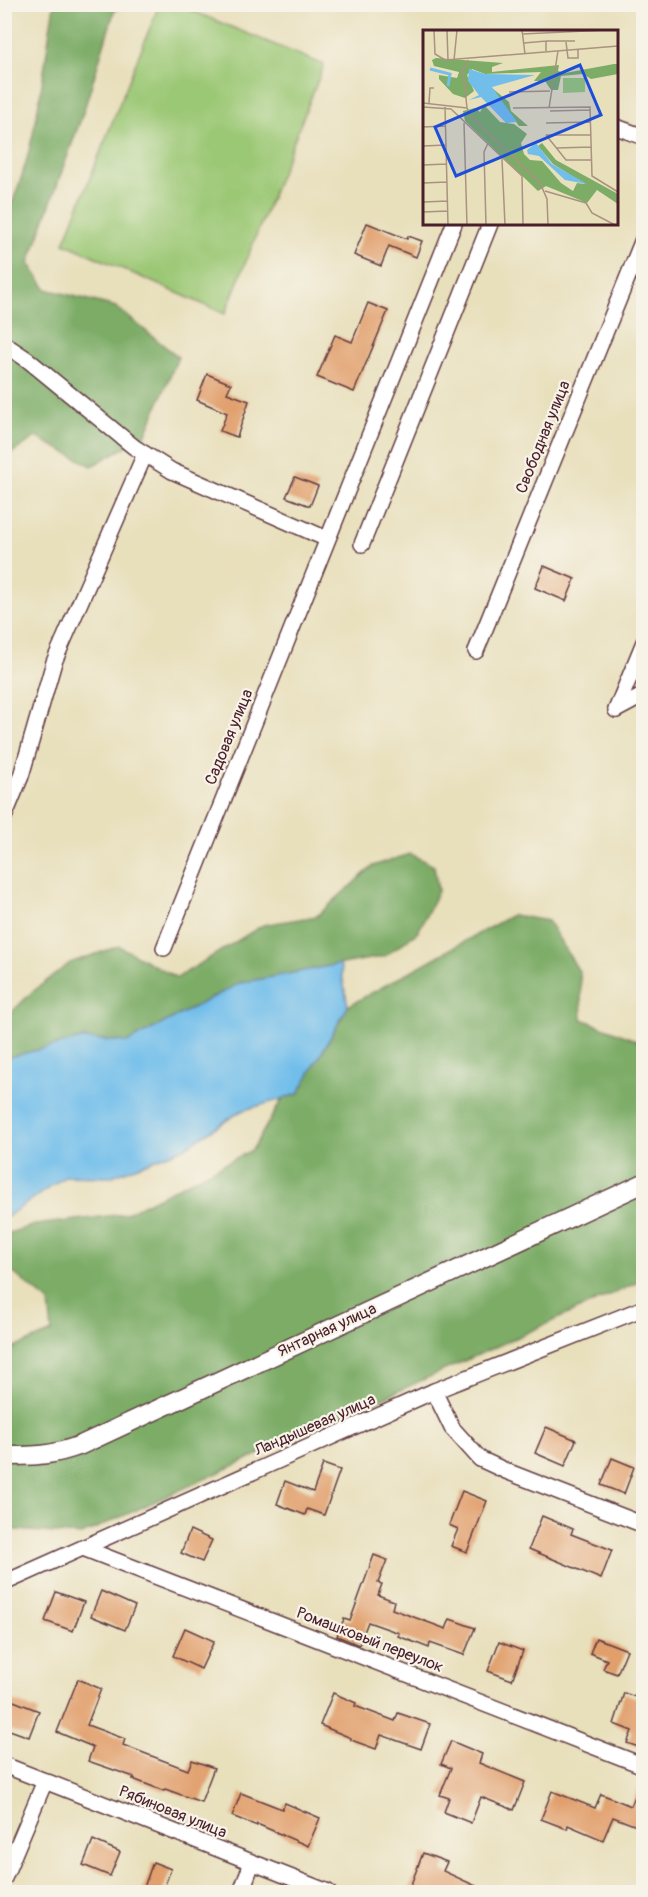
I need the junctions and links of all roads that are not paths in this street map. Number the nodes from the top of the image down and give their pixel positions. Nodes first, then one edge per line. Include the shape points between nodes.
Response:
1 (618, 127) edge
2 (644, 137) edge
3 (454, 225) edge
4 (490, 225) edge
5 (644, 237) edge
6 (4, 344) edge
7 (145, 454) junction
8 (327, 539) junction
9 (362, 544) dead end
10 (644, 642) edge
11 (476, 651) dead end
12 (644, 695) edge
13 (4, 818) edge
14 (164, 948) dead end
15 (644, 1183) edge
16 (644, 1308) edge
17 (434, 1391) junction
18 (4, 1456) edge
19 (644, 1525) edge
20 (83, 1548) junction
21 (4, 1582) edge
22 (4, 1765) edge
23 (644, 1766) edge
24 (45, 1781) junction
25 (252, 1863) junction
26 (4, 1878) edge
27 (241, 1893) edge
28 (328, 1893) edge

1 - 2 street
3 - 8 street, Садовая улица
4 - 9 street
5 - 11 street, Свободная улица
6 - 7 street
7 - 8 street via 172,471
7 - 13 street via 54,662 21,776
8 - 14 street, Садовая улица
10 - 12 street via 616,710
15 - 18 street, Янтарная улица via 81,1445 49,1455
16 - 17 street, Ландышевая улица
17 - 19 street via 452,1428 480,1459
17 - 20 street, Ландышевая улица
20 - 21 street, Ландышевая улица
20 - 23 street, Ромашковый переулок
22 - 24 street, Рябиновая улица
24 - 25 street, Рябиновая улица
24 - 26 street
25 - 27 street
25 - 28 street, Рябиновая улица

